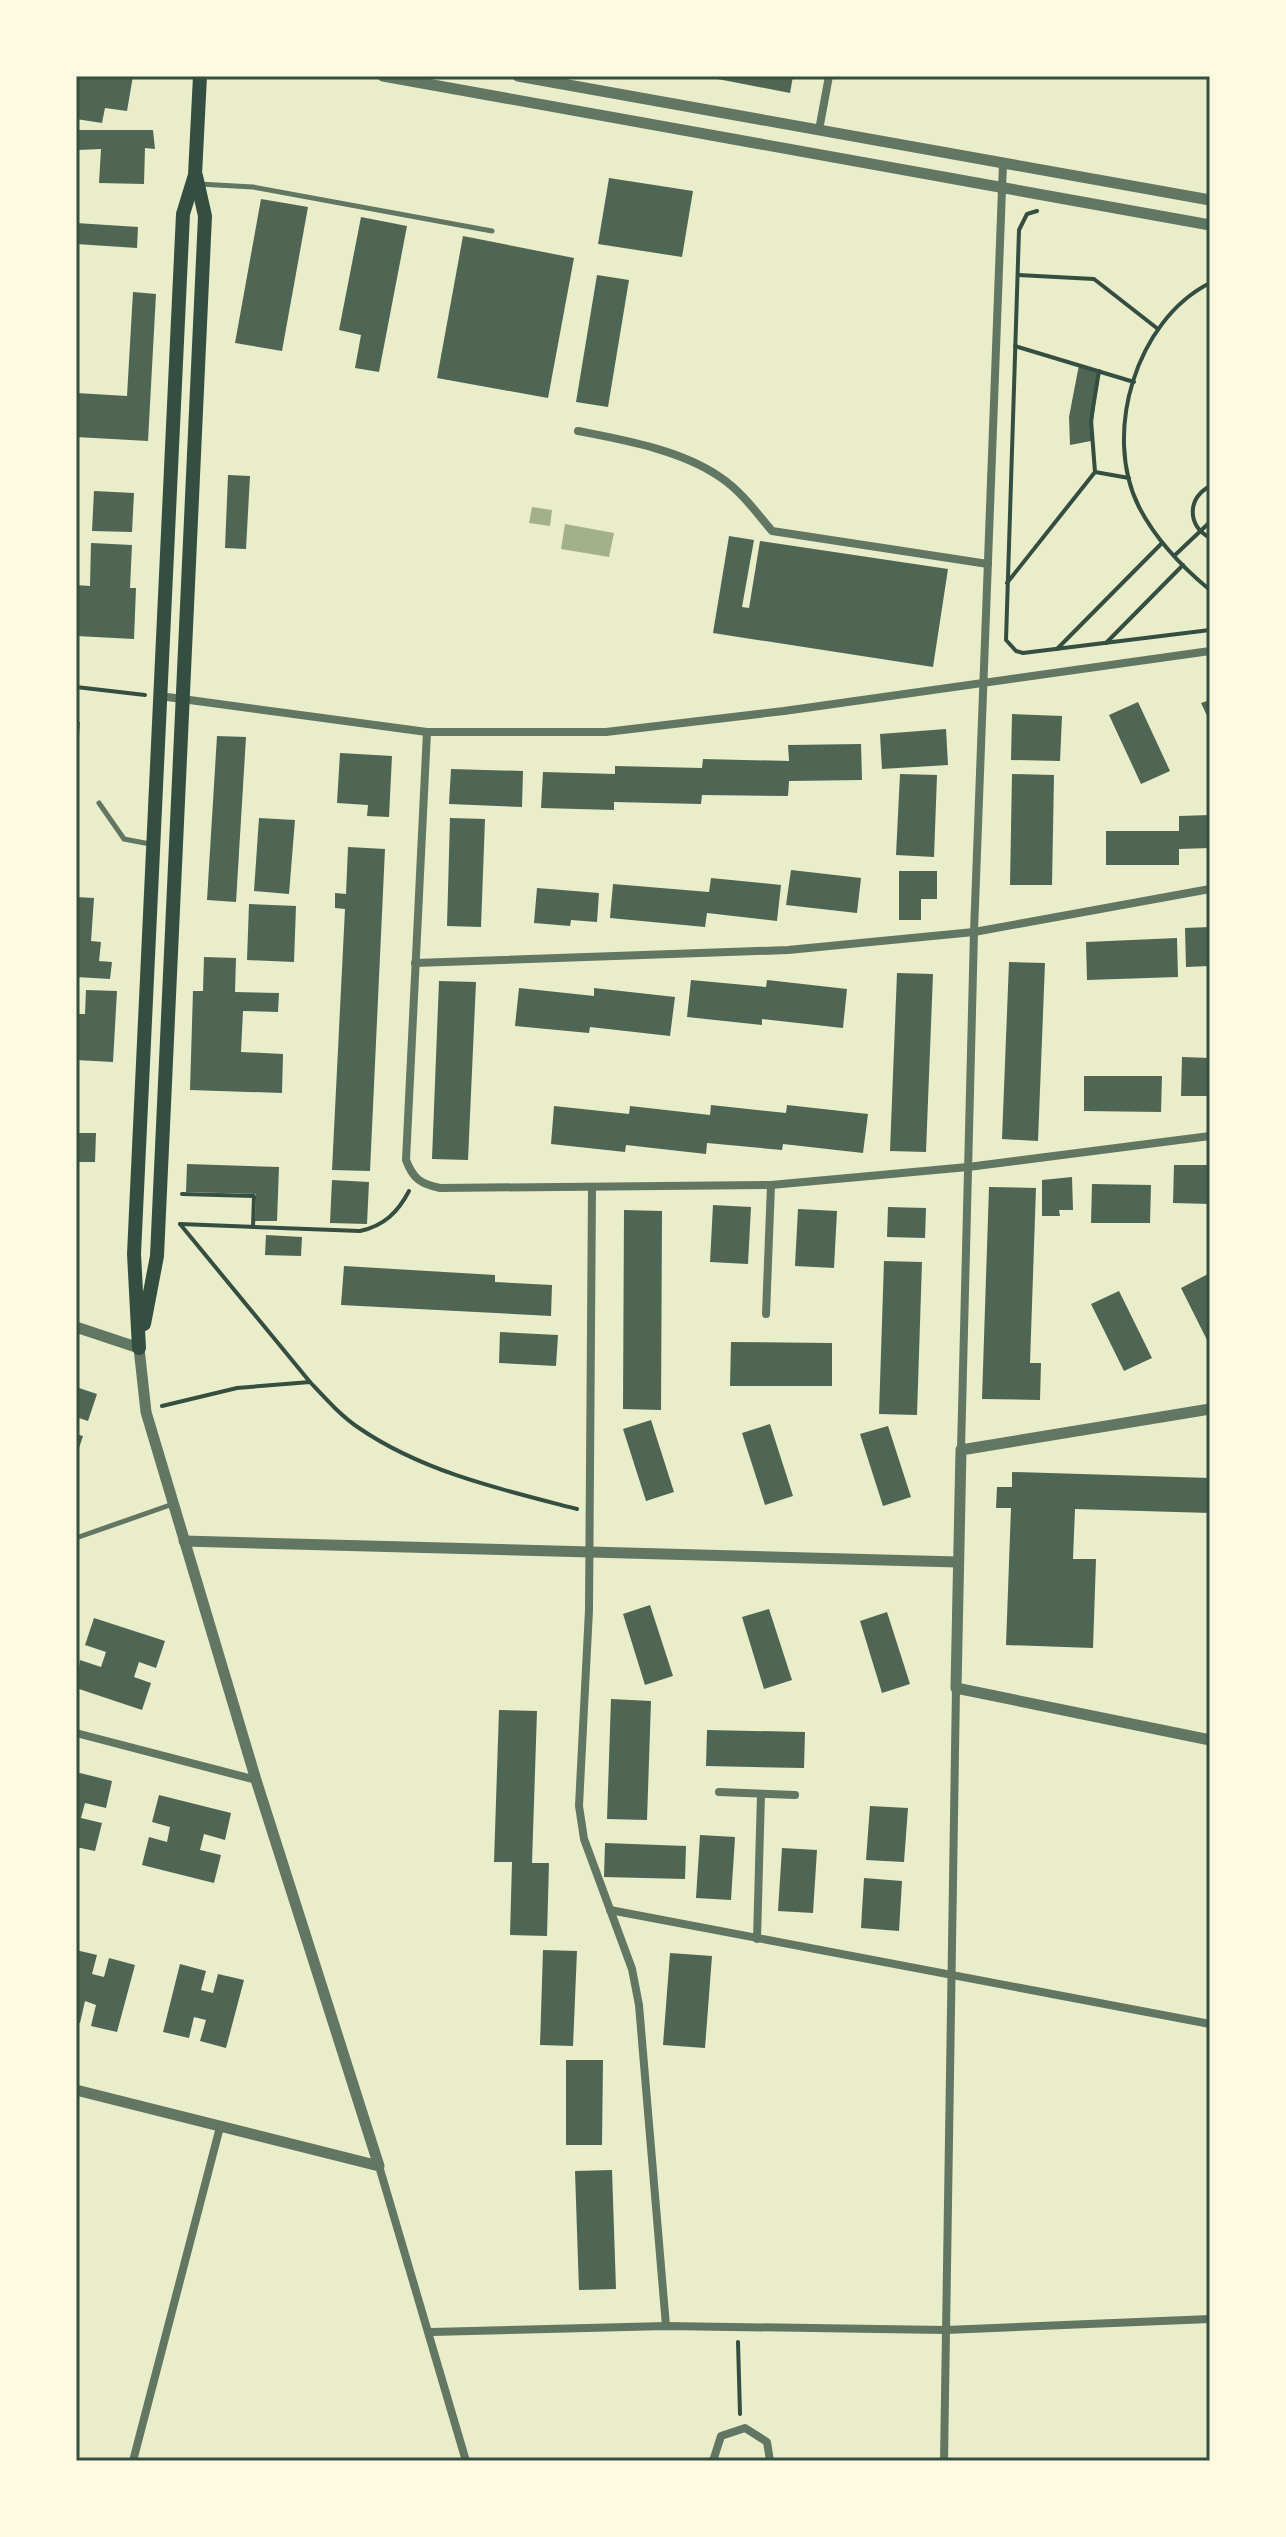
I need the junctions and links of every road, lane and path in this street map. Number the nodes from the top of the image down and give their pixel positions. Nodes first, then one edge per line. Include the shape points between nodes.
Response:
1 (200, 76) edge
2 (383, 76) edge
3 (518, 76) edge
4 (829, 76) edge
5 (819, 130) junction
6 (1003, 163) junction
7 (196, 179) junction
8 (1003, 187) junction
9 (1210, 200) edge
10 (1022, 221) dead end
11 (1210, 225) edge
12 (492, 231) dead end
13 (1018, 275) junction
14 (1210, 283) edge
15 (1158, 329) junction
16 (1015, 346) junction
17 (1099, 371) junction
18 (1134, 382) junction
19 (578, 431) dead end
20 (1095, 472) junction
21 (1129, 478) junction
22 (1210, 486) edge
23 (1210, 522) edge
24 (1200, 532) junction
25 (1210, 538) edge
26 (1162, 543) junction
27 (1173, 556) junction
28 (988, 564) junction
29 (1183, 565) junction
30 (1006, 585) junction
31 (1210, 590) edge
32 (1210, 630) edge
33 (1105, 643) junction
34 (1057, 649) junction
35 (1210, 651) edge
36 (983, 681) junction
37 (76, 687) edge
38 (160, 696) junction
39 (183, 698) junction
40 (427, 732) junction
41 (99, 803) dead end
42 (153, 844) junction
43 (1210, 889) edge
44 (974, 932) junction
45 (415, 963) junction
46 (1210, 1136) edge
47 (968, 1167) junction
48 (411, 1175) junction
49 (771, 1185) junction
50 (592, 1187) junction
51 (182, 1194) dead end
52 (253, 1227) junction
53 (766, 1314) dead end
54 (76, 1327) edge
55 (139, 1348) junction
56 (310, 1382) junction
57 (1210, 1409) edge
58 (146, 1412) junction
59 (961, 1450) junction
60 (173, 1504) junction
61 (591, 1513) junction
62 (76, 1538) edge
63 (184, 1541) junction
64 (590, 1552) junction
65 (958, 1562) junction
66 (956, 1688) junction
67 (76, 1733) edge
68 (1210, 1740) edge
69 (256, 1780) junction
70 (719, 1792) dead end
71 (761, 1794) junction
72 (795, 1795) dead end
73 (610, 1910) junction
74 (757, 1939) junction
75 (951, 1975) junction
76 (1210, 2024) edge
77 (76, 2090) edge
78 (220, 2127) junction
79 (379, 2166) junction
80 (1210, 2319) edge
81 (666, 2326) junction
82 (738, 2327) junction
83 (946, 2330) junction
84 (431, 2332) junction
85 (740, 2428) junction
86 (133, 2461) edge
87 (466, 2461) edge
88 (713, 2461) edge
89 (770, 2461) edge
90 (944, 2461) edge

1 - 7 main road
2 - 8 street
3 - 5 street
4 - 5 street
5 - 6 street
6 - 8 street
6 - 9 street
7 - 12 lane
7 - 38 main road via 183,214
7 - 39 main road via 205,216
8 - 11 street
8 - 28 street
10 - 13 path
13 - 15 path via 1094,279
13 - 16 path
14 - 15 path
15 - 18 path
16 - 17 path
16 - 30 path
17 - 18 path
17 - 20 path via 1091,420
18 - 21 path via 1124,448
19 - 28 street via 621,439 719,476 772,531
20 - 21 path
20 - 30 path
21 - 26 path via 1138,505
22 - 24 path via 1192,507
23 - 24 path
24 - 25 path
24 - 27 path
26 - 27 path
26 - 34 path
27 - 29 path
28 - 36 street
29 - 31 path
29 - 33 path
30 - 34 path via 1004,633 1010,646 1023,653
32 - 33 path
33 - 34 path
35 - 36 street
36 - 40 street via 606,732
36 - 44 street
37 - 38 path
38 - 39 street
38 - 42 main road
39 - 40 street
39 - 55 main road via 157,1256
40 - 45 street
41 - 42 lane via 124,839
42 - 55 main road via 134,1254
43 - 44 street
44 - 45 street via 788,950
44 - 47 street
45 - 48 street via 406,1160
46 - 47 street
47 - 49 street
47 - 59 street
48 - 50 street via 423,1185 440,1188
48 - 52 path via 400,1207 372,1228
49 - 50 street
49 - 53 street
50 - 61 street
51 - 52 path via 254,1196
52 - 56 path via 180,1224
54 - 55 street
55 - 58 street
56 - 58 path via 212,1392
56 - 61 path via 358,1428 430,1464 498,1489
57 - 59 street
58 - 60 street
59 - 65 street
60 - 62 lane
60 - 63 street
61 - 64 street
63 - 64 street
63 - 69 street
64 - 65 street
64 - 73 street via 579,1806 584,1839
65 - 66 street
66 - 68 street
66 - 75 street
67 - 69 street
69 - 79 street
70 - 71 street
71 - 72 street
71 - 74 street
73 - 74 street
73 - 81 street via 639,2005
74 - 75 street
75 - 76 street
75 - 83 street
77 - 78 street
78 - 79 street
78 - 86 street
79 - 84 street
80 - 83 street
81 - 82 street
81 - 84 street
82 - 83 street
82 - 85 path
83 - 90 street
84 - 87 street
85 - 88 street via 721,2436
85 - 89 street via 761,2435

